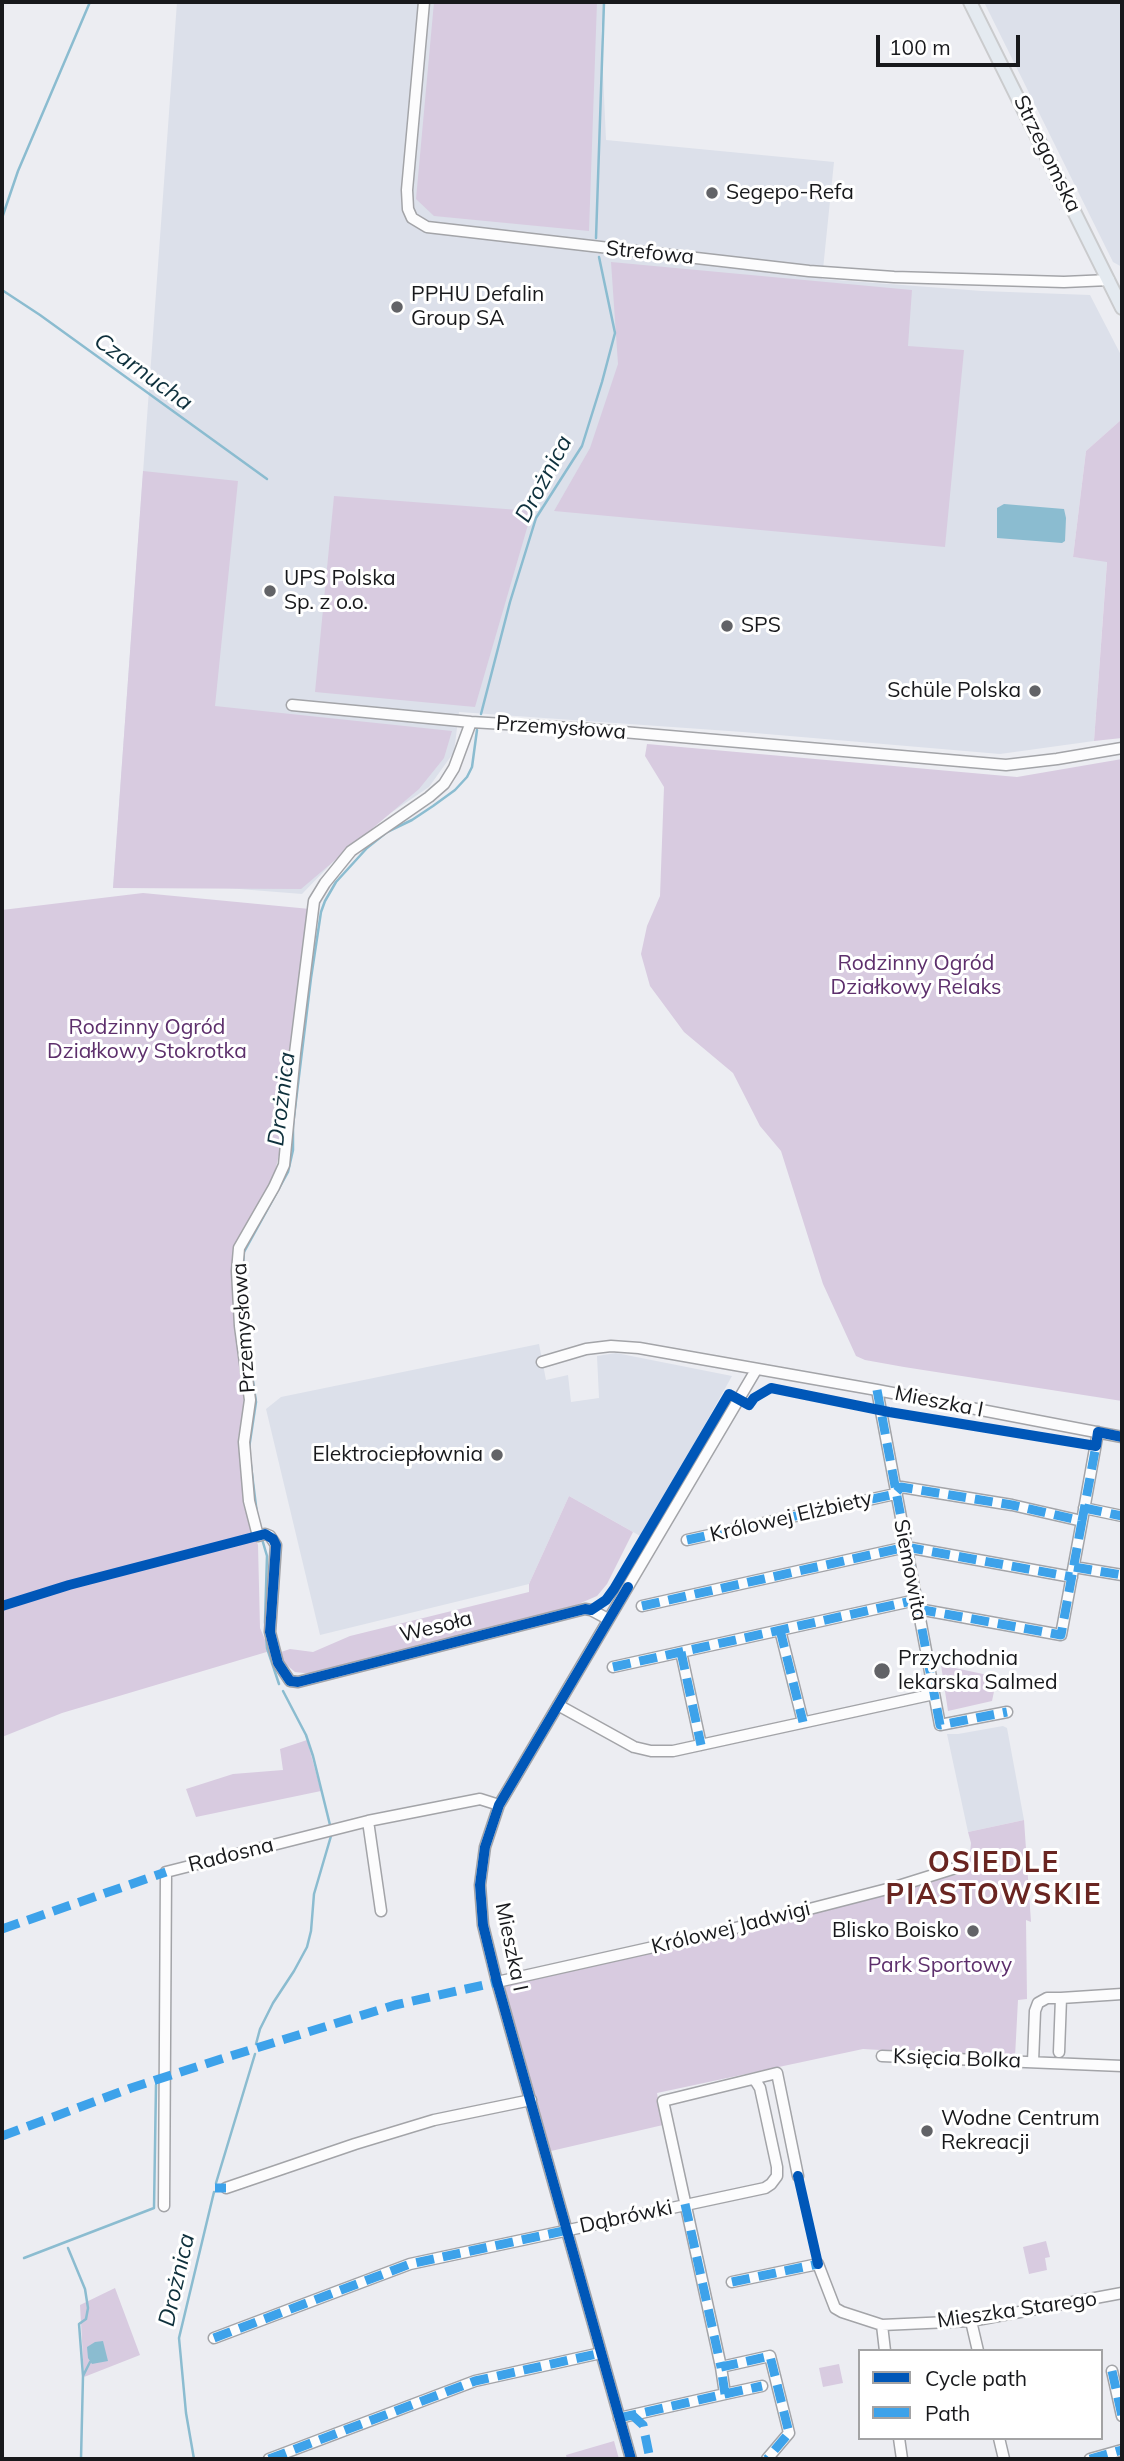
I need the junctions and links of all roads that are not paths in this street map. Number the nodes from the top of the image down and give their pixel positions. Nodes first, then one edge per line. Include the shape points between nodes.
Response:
1 (424, 2) edge
2 (970, 2) edge
3 (1109, 281) junction
4 (1122, 308) edge
5 (292, 705) dead end
6 (471, 722) junction
7 (1122, 748) edge
8 (542, 1362) dead end
9 (756, 1370) junction
10 (877, 1390) junction
11 (1098, 1432) junction
12 (1122, 1437) edge
13 (895, 1493) junction
14 (1084, 1508) junction
15 (1122, 1516) edge
16 (1082, 1521) junction
17 (687, 1540) dead end
18 (906, 1547) junction
19 (1073, 1572) junction
20 (1122, 1575) edge
21 (917, 1604) junction
22 (642, 1606) dead end
23 (608, 1619) junction
24 (780, 1630) junction
25 (681, 1652) junction
26 (612, 1667) dead end
27 (290, 1681) joint
28 (934, 1694) junction
29 (558, 1705) junction
30 (1007, 1712) dead end
31 (803, 1722) junction
32 (701, 1745) junction
33 (499, 1805) junction
34 (368, 1821) junction
35 (962, 1866) dead end
36 (381, 1911) dead end
37 (497, 1982) junction
38 (1122, 1994) edge
39 (1060, 1998) junction
40 (1059, 2052) dead end
41 (882, 2056) dead end
42 (1033, 2062) junction
43 (1122, 2066) edge
44 (755, 2080) junction
45 (531, 2100) junction
46 (798, 2176) dead end
47 (226, 2188) dead end
48 (685, 2204) junction
49 (164, 2206) dead end
50 (568, 2230) junction
51 (732, 2282) dead end
52 (1122, 2293) edge
53 (971, 2320) junction
54 (882, 2325) junction
55 (214, 2338) dead end
56 (885, 2349) edge
57 (978, 2349) edge
58 (601, 2353) junction
59 (721, 2367) junction
60 (1112, 2371) dead end
61 (762, 2386) dead end
62 (725, 2394) junction
63 (1122, 2416) edge
64 (619, 2418) junction
65 (899, 2440) edge
66 (999, 2440) edge
67 (1122, 2449) edge
68 (269, 2459) edge
69 (631, 2459) edge
70 (767, 2459) edge
71 (902, 2459) edge
72 (1004, 2459) edge
73 (1090, 2459) edge

1 - 3 street, Strefowa via 407,190 412,218 427,228 833,272
2 - 3 main road, Strzegomska
3 - 4 main road, Strzegomska
5 - 6 street
6 - 7 street, Przemysłowa via 1006,765
6 - 27 street, Przemysłowa via 444,784 351,851 314,901 284,1165 239,1248 240,1326 250,1400 244,1442 249,1501 258,1536 270,1536 276,1545 270,1632 278,1663
8 - 9 street, Mieszka I via 611,1346
9 - 10 street, Mieszka I
9 - 23 street, Mieszka I
10 - 11 street, Mieszka I
10 - 13 street, Siemowita
11 - 12 street, Mieszka I
11 - 14 street
13 - 16 street, Królowej Elżbiety via 908,1486
13 - 17 street, Królowej Elżbiety
13 - 18 street, Siemowita
14 - 15 street
14 - 16 street
16 - 19 street
18 - 19 street
18 - 21 street, Siemowita
18 - 22 street
19 - 20 street
19 - 21 street via 1061,1635
21 - 24 street
21 - 28 street, Siemowita
23 - 27 street, Wesoła via 585,1609
23 - 29 street, Mieszka I
24 - 25 street
24 - 31 street
25 - 26 street
25 - 32 street
28 - 30 street, Siemowita via 940,1725
28 - 31 street
29 - 32 street via 634,1747 673,1751
29 - 33 street, Mieszka I
31 - 32 street
33 - 34 street, Radosna via 480,1799
33 - 37 street, Mieszka I via 485,1847 480,1885 483,1925
34 - 36 street
34 - 49 street, Radosna via 166,1872
35 - 37 street, Królowej Jadwigi via 725,1931
37 - 45 street, Mieszka I
38 - 39 street
39 - 40 street
39 - 42 street, Księcia Bolka via 1038,2003
41 - 42 street, Księcia Bolka
42 - 43 street, Księcia Bolka
44 - 46 street via 777,2073
44 - 48 street, Dąbrówki via 776,2176 765,2188
44 - 48 street, Dąbrówki via 663,2101
45 - 47 street via 434,2120
45 - 50 street, Mieszka I
48 - 50 street, Dąbrówki
48 - 59 street
50 - 55 street, Dąbrówki via 410,2263
50 - 58 street, Mieszka I
51 - 54 street, Mieszka Starego via 818,2264 835,2308
52 - 53 street, Mieszka Starego
53 - 54 street, Mieszka Starego
53 - 57 street
54 - 56 street
58 - 64 street, Mieszka I
58 - 68 street via 475,2381
59 - 62 street
59 - 70 street via 770,2356 789,2434
60 - 63 street
61 - 62 street
62 - 64 street
64 - 69 street, Mieszka I
65 - 71 street
66 - 72 street
67 - 73 street

